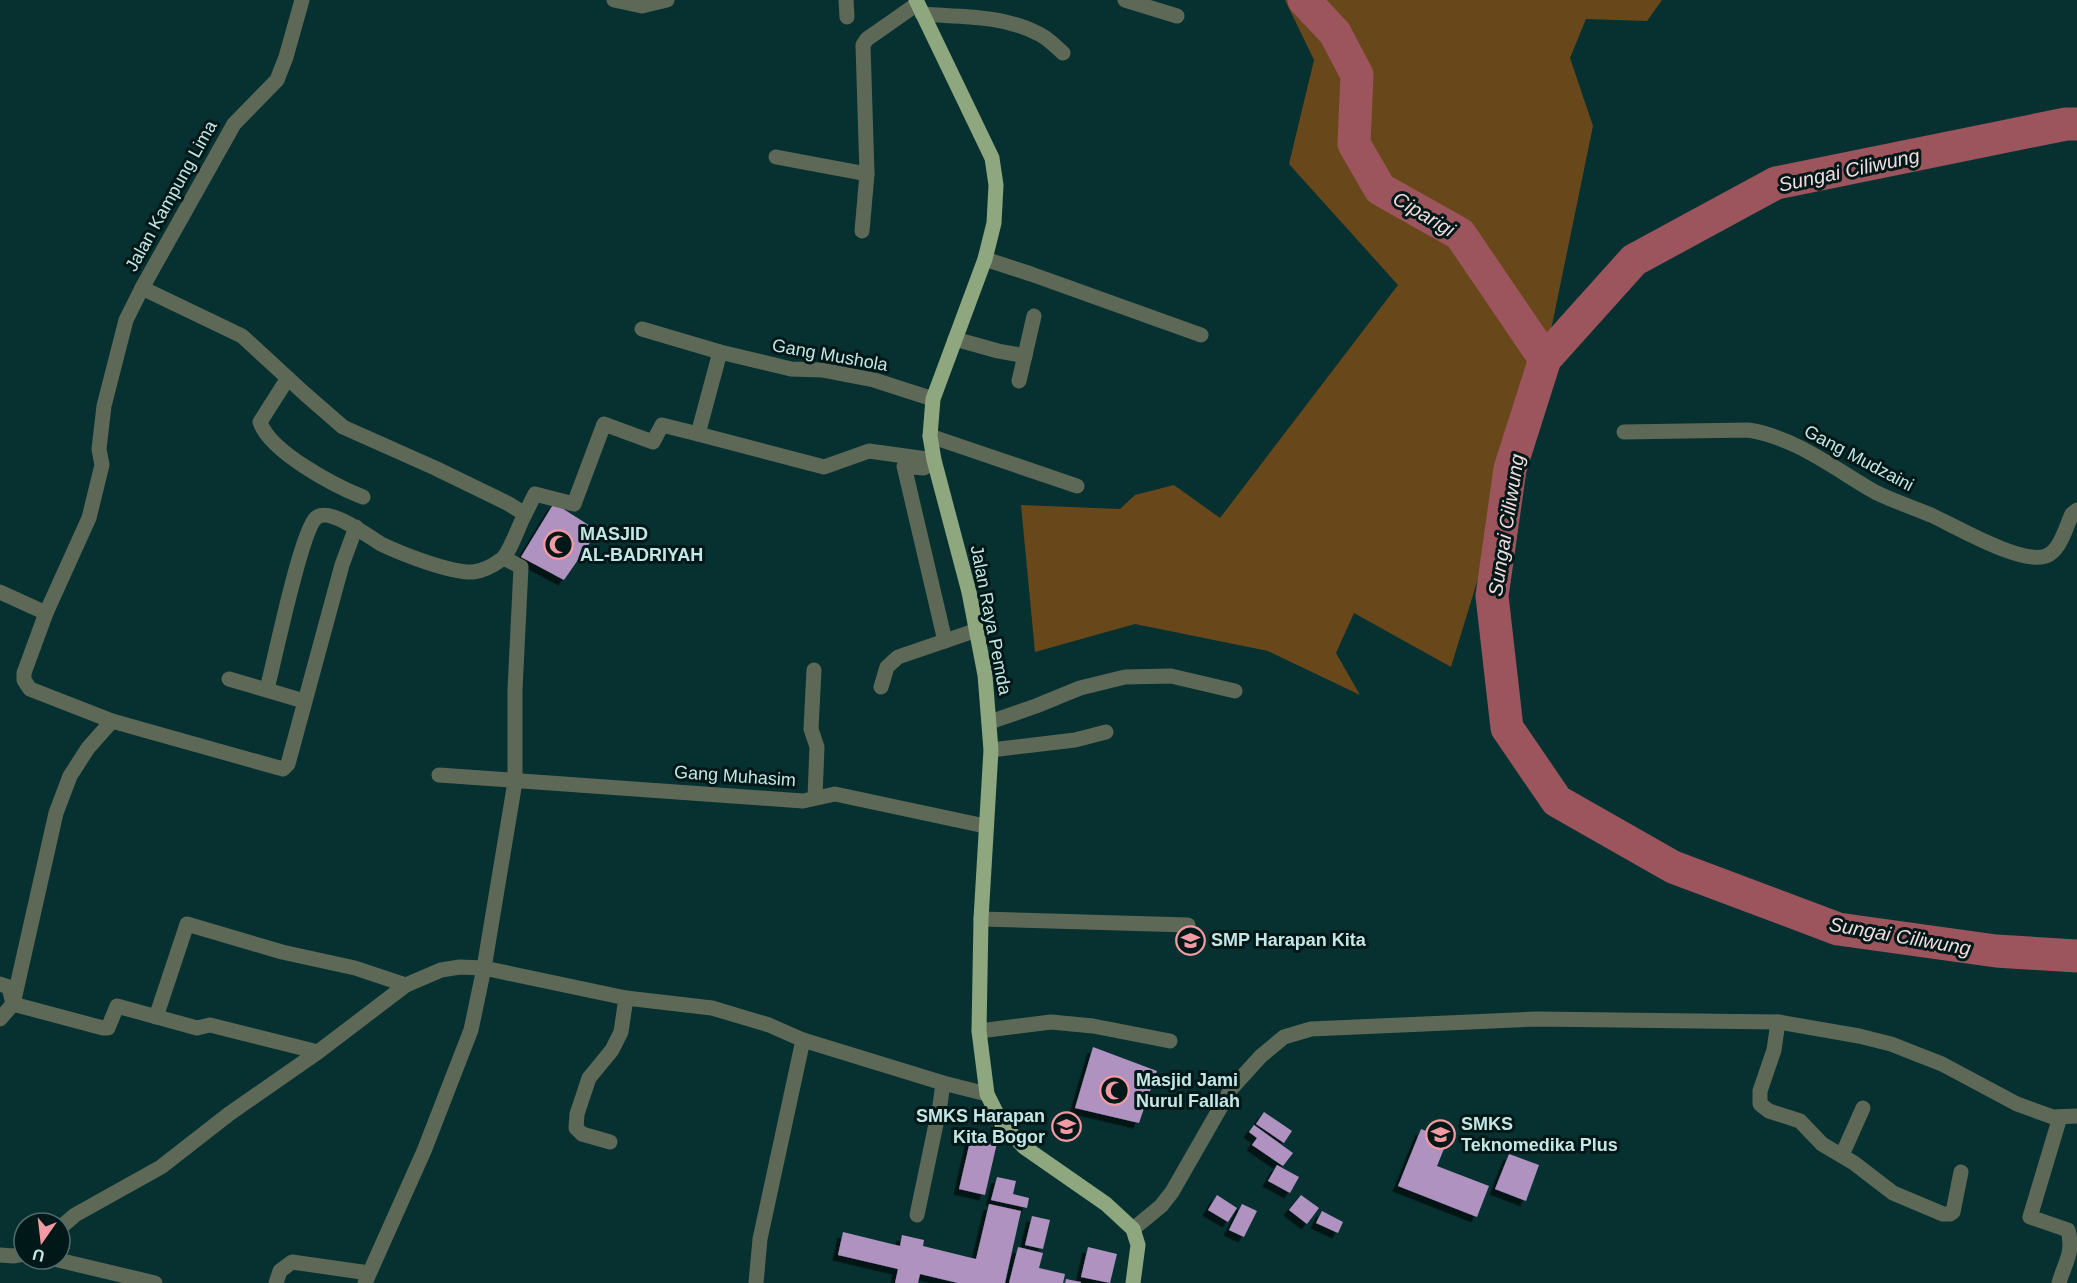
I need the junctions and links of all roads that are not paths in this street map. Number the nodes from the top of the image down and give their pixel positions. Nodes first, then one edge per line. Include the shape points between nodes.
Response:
1 (302, 0) edge
2 (614, 0) edge
3 (667, 0) edge
4 (846, 0) edge
5 (1125, 0) edge
6 (918, 6) edge
7 (1177, 16) dead end
8 (847, 17) dead end
9 (1063, 53) dead end
10 (776, 157) dead end
11 (867, 174) junction
12 (862, 231) dead end
13 (985, 259) junction
14 (142, 288) junction
15 (1034, 316) dead end
16 (642, 329) dead end
17 (1201, 336) dead end
18 (955, 339) junction
19 (720, 352) junction
20 (1025, 356) junction
21 (288, 378) junction
22 (1019, 381) dead end
23 (933, 399) junction
24 (1624, 432) dead end
25 (698, 434) junction
26 (930, 436) junction
27 (935, 465) junction
28 (1077, 486) dead end
29 (363, 497) dead end
30 (2077, 510) edge
31 (525, 514) junction
32 (356, 527) junction
33 (504, 558) junction
34 (0, 592) edge
35 (46, 613) junction
36 (976, 630) junction
37 (945, 641) junction
38 (814, 670) dead end
39 (229, 679) dead end
40 (268, 685) dead end
41 (881, 687) dead end
42 (1235, 691) dead end
43 (304, 701) junction
44 (112, 721) junction
45 (990, 722) junction
46 (1106, 732) dead end
47 (991, 750) junction
48 (439, 775) dead end
49 (515, 782) junction
50 (815, 797) junction
51 (985, 826) junction
52 (981, 918) junction
53 (1188, 925) dead end
54 (484, 968) junction
55 (0, 984) edge
56 (406, 984) junction
57 (626, 998) junction
58 (13, 1004) junction
59 (156, 1017) junction
60 (0, 1019) edge
61 (1778, 1022) junction
62 (979, 1031) junction
63 (803, 1040) junction
64 (1170, 1041) dead end
65 (318, 1052) junction
66 (943, 1083) junction
67 (987, 1094) junction
68 (1863, 1108) dead end
69 (2077, 1116) edge
70 (2060, 1117) junction
71 (610, 1142) dead end
72 (1842, 1155) junction
73 (1961, 1172) dead end
74 (917, 1215) dead end
75 (72, 1218) edge
76 (1133, 1230) junction
77 (72, 1263) edge
78 (367, 1278) edge
79 (155, 1283) edge
80 (276, 1283) edge
81 (756, 1283) edge
82 (1133, 1283) edge
83 (2059, 1283) edge

1 - 14 street, Jalan Kampung Lima via 277,80 234,124
2 - 3 street via 642,6
4 - 8 street
5 - 7 street
6 - 9 street via 1020,26 1038,33
6 - 11 street via 862,45
6 - 13 main road, Jalan Raya Pemda via 992,158 996,185 994,223
10 - 11 street
11 - 12 street
13 - 17 street
13 - 18 main road, Jalan Raya Pemda
14 - 21 street via 242,336
14 - 35 street, Jalan Kampung Lima via 126,320 104,406 99,449 102,465 89,518
15 - 20 street
16 - 19 street, Gang Mushola
18 - 20 street
18 - 23 main road, Jalan Raya Pemda
19 - 23 street, Gang Mushola via 791,369 822,370 874,380
19 - 25 street
20 - 22 street
21 - 29 street via 260,422 263,432 318,475
21 - 31 street via 343,427
23 - 26 main road, Jalan Raya Pemda
24 - 30 street, Gang Mudzaini via 1759,431 1815,456 1878,493 2009,551 2032,557 2054,551
25 - 27 street via 824,467 869,451
25 - 31 street via 662,424 653,442 604,423 574,504 535,494
26 - 27 main road, Jalan Raya Pemda
26 - 28 street
27 - 36 main road, Jalan Raya Pemda
27 - 37 street via 904,466
31 - 33 street
32 - 33 street via 381,543 450,569 485,570
32 - 40 street via 327,515 314,519 303,543
32 - 43 street
33 - 49 street via 520,567
34 - 35 street
35 - 44 street, Jalan Kampung Lima via 24,673 26,684 45,696
36 - 37 street
36 - 45 main road, Jalan Raya Pemda
37 - 41 street via 898,657 887,667
38 - 50 street via 811,729 817,747
39 - 43 street
42 - 45 street via 1171,676 1125,677 1080,688
43 - 44 street via 288,764 283,769
44 - 58 street via 70,776 56,813
45 - 47 main road, Jalan Raya Pemda
46 - 47 street via 1075,740
47 - 51 main road, Jalan Raya Pemda
48 - 49 street, Gang Muhasim
49 - 50 street, Gang Muhasim via 803,801
49 - 54 street
50 - 51 street, Gang Muhasim via 835,794
51 - 52 main road, Jalan Raya Pemda
52 - 53 street
52 - 62 main road, Jalan Raya Pemda
54 - 56 street via 441,970
54 - 57 street
54 - 78 street via 471,1030 424,1151
55 - 58 street via 9,987
56 - 59 street via 188,924
56 - 65 street
57 - 63 street via 712,1008
57 - 71 street via 621,1032 590,1078 577,1114 576,1128 582,1134
58 - 59 street via 102,1028 108,1028 117,1006
58 - 60 street
59 - 65 street via 197,1028 210,1025
61 - 70 street via 1891,1044 1942,1064 2017,1104
61 - 72 street via 1760,1104 1800,1121 1822,1144
61 - 76 street via 1536,1019 1311,1029 1284,1036 1231,1089 1172,1192
62 - 64 street via 1050,1022
62 - 67 main road, Jalan Raya Pemda
63 - 66 street
63 - 81 street via 760,1239
65 - 75 street via 161,1167
66 - 67 street
66 - 74 street
67 - 76 main road, Jalan Raya Pemda via 1002,1124 1024,1147 1106,1204
68 - 72 street
69 - 70 street
70 - 83 street via 2030,1217 2068,1230 2070,1257
72 - 73 street via 1893,1193 1943,1214 1953,1212
76 - 82 main road via 1138,1245
77 - 79 street
78 - 80 street via 292,1262 280,1271

